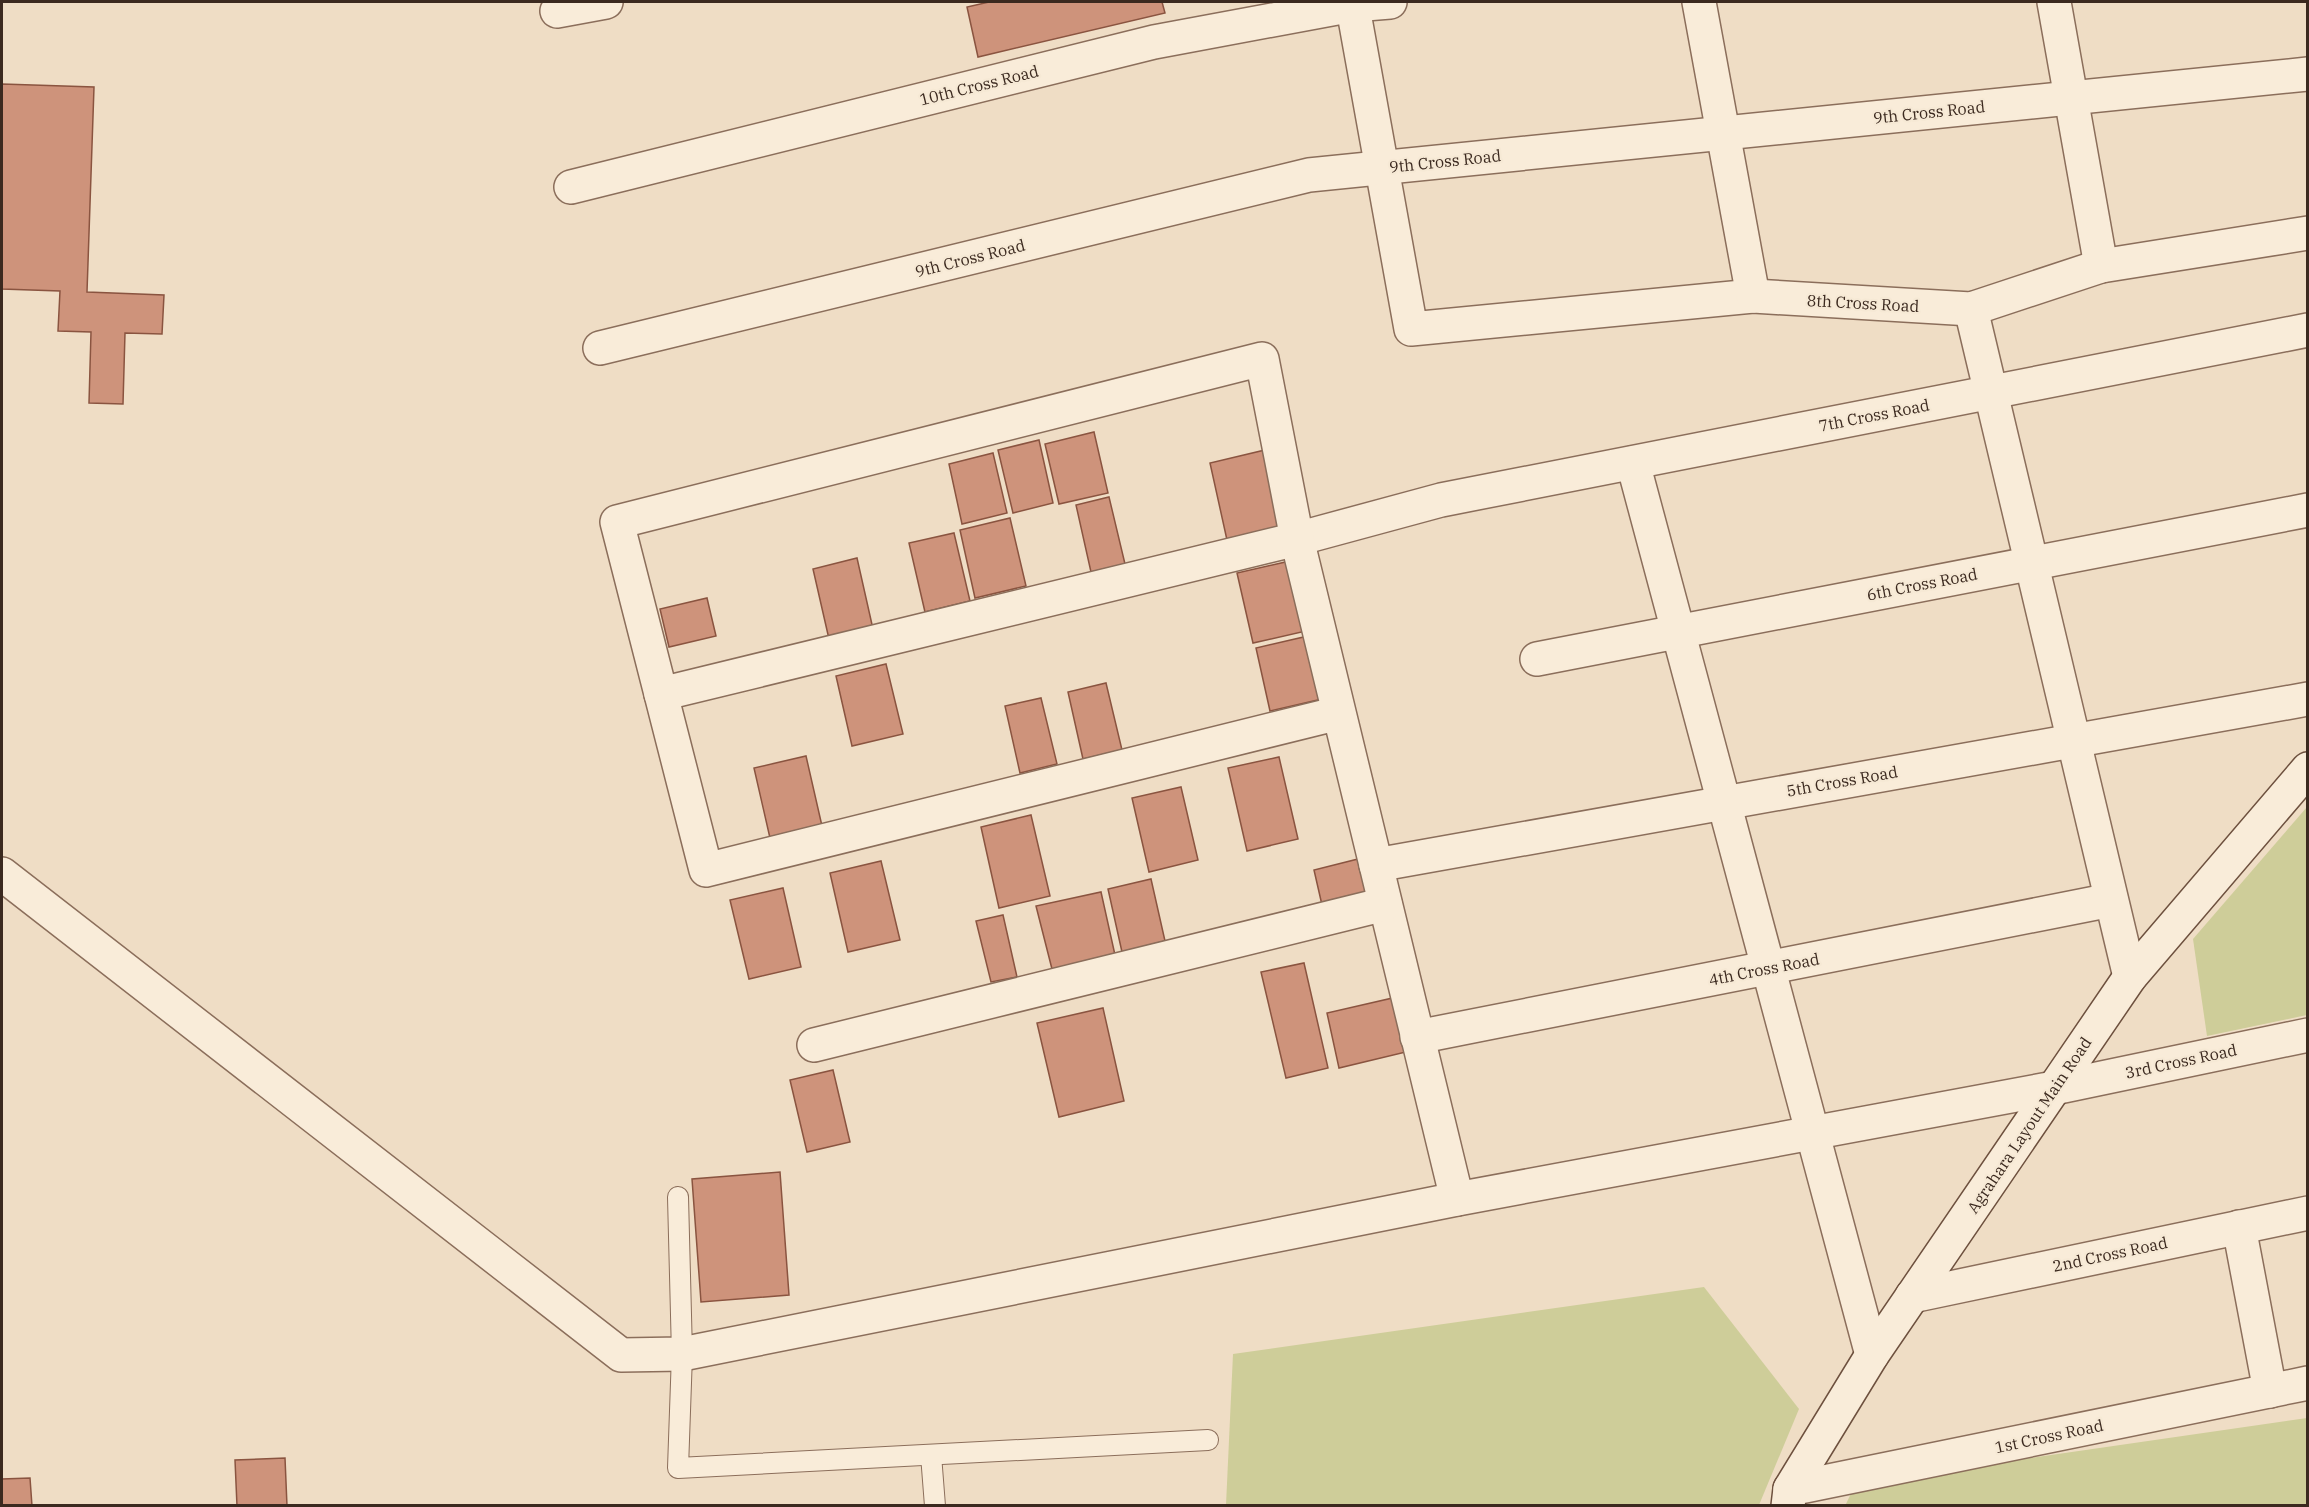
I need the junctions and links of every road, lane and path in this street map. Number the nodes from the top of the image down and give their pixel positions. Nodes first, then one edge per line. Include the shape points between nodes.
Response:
1 (606, 2) edge
2 (1390, 2) edge
3 (1699, 2) edge
4 (2054, 2) edge
5 (1353, 3) edge
6 (557, 11) dead end
7 (2307, 74) edge
8 (2071, 98) junction
9 (1724, 133) junction
10 (1382, 168) junction
11 (571, 187) dead end
12 (2307, 233) edge
13 (2101, 266) junction
14 (1753, 296) junction
15 (1971, 309) junction
16 (2307, 330) edge
17 (600, 348) dead end
18 (1991, 392) junction
19 (1633, 463) junction
20 (2307, 510) edge
21 (1297, 538) junction
22 (2032, 563) junction
23 (1679, 632) junction
24 (1537, 659) dead end
25 (661, 694) junction
26 (2307, 699) edge
27 (1339, 713) junction
28 (2074, 740) junction
29 (2307, 769) edge
30 (1724, 802) junction
31 (1376, 865) junction
32 (2, 874) edge
33 (2111, 900) junction
34 (1385, 904) junction
35 (1769, 969) junction
36 (2130, 977) junction
37 (2307, 1035) edge
38 (1417, 1037) junction
39 (814, 1045) dead end
40 (2054, 1088) junction
41 (1813, 1133) junction
42 (678, 1197) dead end
43 (1457, 1199) junction
44 (2307, 1213) edge
45 (2239, 1227) junction
46 (1912, 1296) junction
47 (682, 1354) junction
48 (1872, 1355) junction
49 (2307, 1383) edge
50 (2270, 1391) junction
51 (1208, 1440) dead end
52 (931, 1455) junction
53 (1789, 1497) edge
54 (934, 1506) edge

1 - 6 street
2 - 5 street, 10th Cross Road
3 - 9 street
4 - 8 street
5 - 10 street
5 - 11 street, 10th Cross Road via 1154,42
7 - 8 street, 9th Cross Road
8 - 9 street, 9th Cross Road
8 - 13 street
9 - 10 street, 9th Cross Road
9 - 14 street
10 - 14 street, 8th Cross Road via 1411,329
10 - 17 street, 9th Cross Road via 1309,175
12 - 13 street, 8th Cross Road
13 - 15 street, 8th Cross Road
14 - 15 street, 8th Cross Road
15 - 18 street
16 - 18 street, 7th Cross Road
18 - 19 street, 7th Cross Road
18 - 22 street
19 - 21 street, 7th Cross Road via 1441,500
19 - 23 street
20 - 22 street, 6th Cross Road
21 - 25 street, 7th Cross Road
21 - 25 street via 1262,359 617,522
21 - 27 street
22 - 23 street, 6th Cross Road
22 - 28 street
23 - 24 street, 6th Cross Road
23 - 30 street
25 - 27 street via 706,870
26 - 28 street, 5th Cross Road
27 - 31 street
28 - 30 street, 5th Cross Road
28 - 33 street
29 - 36 street, Agrahara Layout Main Road
30 - 31 street, 5th Cross Road
30 - 35 street
31 - 34 street
32 - 47 street, 3rd Cross Road via 621,1355
33 - 35 street, 4th Cross Road
33 - 36 street
34 - 38 street
34 - 39 street
35 - 38 street, 4th Cross Road
35 - 41 street
36 - 40 street, Agrahara Layout Main Road
37 - 40 street, 3rd Cross Road
38 - 43 street
40 - 41 street, 3rd Cross Road
40 - 46 street, Agrahara Layout Main Road
41 - 43 street, 3rd Cross Road
41 - 48 street
42 - 47 lane
43 - 47 street, 3rd Cross Road
44 - 45 street, 2nd Cross Road
45 - 46 street, 2nd Cross Road
45 - 50 street
46 - 48 street, Agrahara Layout Main Road
47 - 52 lane via 678,1468
48 - 53 street, Agrahara Layout Main Road
49 - 50 street, 1st Cross Road
50 - 53 street, 1st Cross Road
51 - 52 lane
52 - 54 lane

